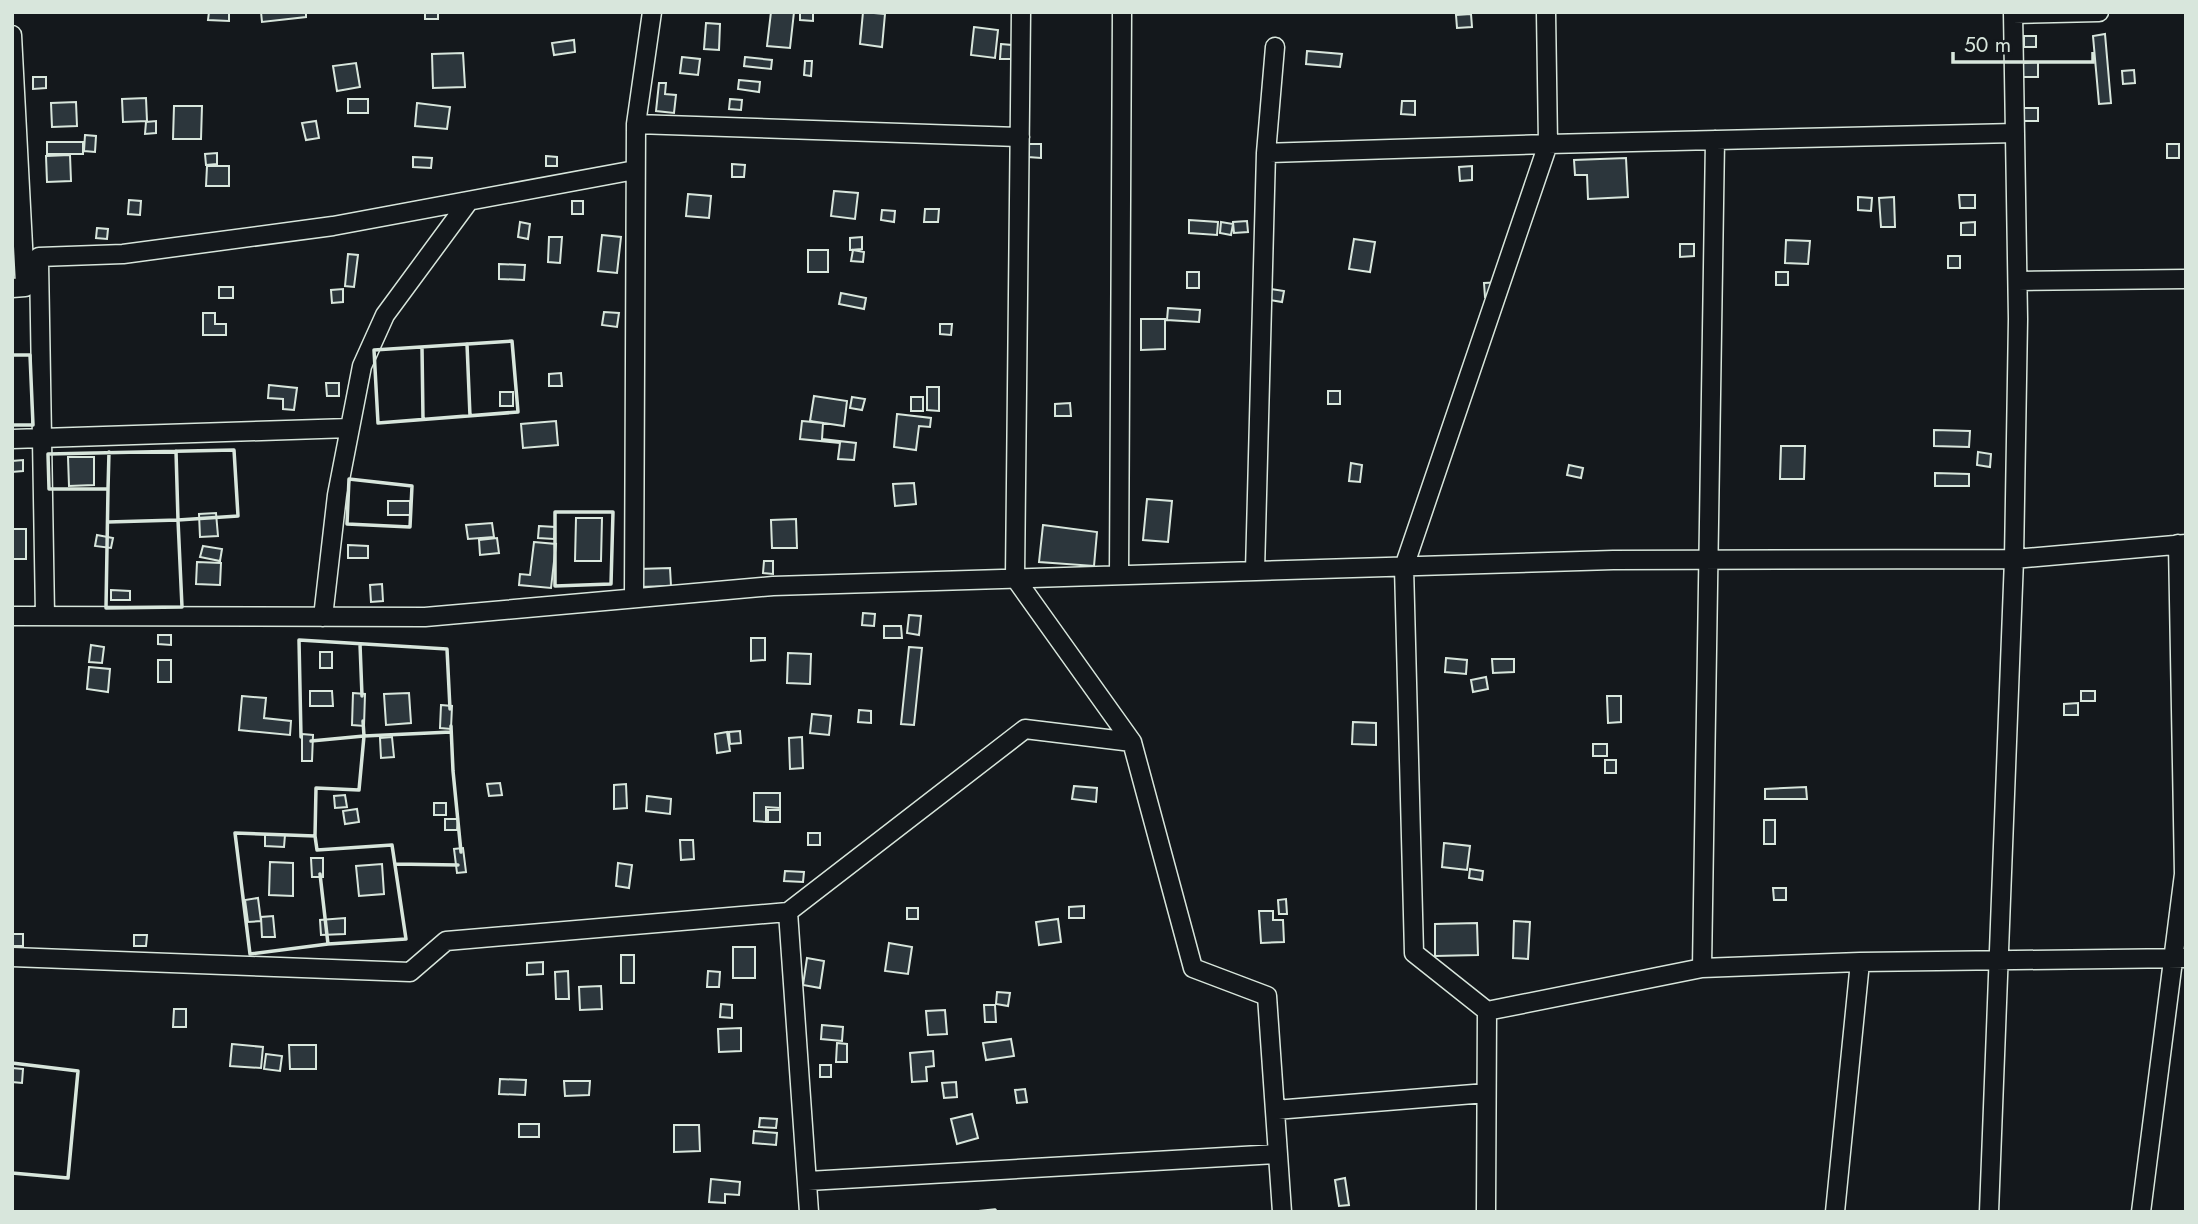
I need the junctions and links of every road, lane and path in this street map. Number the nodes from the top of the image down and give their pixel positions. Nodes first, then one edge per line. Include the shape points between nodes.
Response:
1 (652, 12) edge
2 (1021, 12) edge
3 (1122, 12) edge
4 (1546, 12) edge
5 (2099, 12) edge
6 (2013, 13) edge
7 (12, 35) edge
8 (1275, 47) dead end
9 (636, 124) junction
10 (2015, 133) junction
11 (1020, 137) junction
12 (1714, 140) junction
13 (1549, 144) junction
14 (1266, 153) junction
15 (635, 170) junction
16 (469, 201) junction
17 (39, 257) junction
18 (2186, 279) edge
19 (2018, 281) junction
20 (19, 288) edge
21 (350, 428) junction
22 (42, 438) junction
23 (12, 439) edge
24 (2182, 544) edge
25 (2014, 559) junction
26 (1708, 560) junction
27 (1404, 567) junction
28 (1255, 571) junction
29 (1119, 576) junction
30 (1015, 578) junction
31 (634, 598) junction
32 (45, 615) junction
33 (12, 616) edge
34 (323, 617) junction
35 (1132, 742) junction
36 (788, 912) junction
37 (12, 957) edge
38 (2179, 959) edge
39 (1999, 961) junction
40 (1860, 962) junction
41 (1702, 968) junction
42 (1487, 1011) junction
43 (1486, 1093) junction
44 (1275, 1110) junction
45 (1278, 1154) junction
46 (808, 1181) junction
47 (809, 1212) edge
48 (1282, 1212) edge
49 (1486, 1212) edge
50 (1835, 1212) edge
51 (1989, 1212) edge
52 (2141, 1212) edge

1 - 9 street
2 - 11 street
3 - 29 street
4 - 13 street
5 - 6 street
6 - 10 street
7 - 20 street
8 - 14 street
9 - 11 street
9 - 15 street
10 - 12 street
10 - 19 street
11 - 30 street
12 - 13 street
12 - 26 street
13 - 14 street
13 - 27 street
14 - 28 street
15 - 16 street
15 - 31 street
16 - 17 street via 333,226 149,251
16 - 21 street via 385,315 362,366
17 - 20 street
17 - 22 street
18 - 19 street
19 - 25 street
21 - 22 street
21 - 34 street
22 - 23 street
22 - 32 street
24 - 25 street
24 - 38 street
25 - 26 street
25 - 39 street
26 - 27 street
26 - 41 street
27 - 28 street
27 - 42 street via 1414,953
28 - 29 street
29 - 30 street
30 - 31 street via 773,586
30 - 35 street
31 - 34 street via 425,617
32 - 33 street
32 - 34 street
35 - 36 street via 1026,729
35 - 44 street via 1193,968 1267,996
36 - 37 street via 446,941 410,972
36 - 46 street
38 - 39 street
38 - 52 street
39 - 40 street
39 - 51 street
40 - 41 street
40 - 50 street
41 - 42 street
42 - 43 street
43 - 44 street
43 - 49 street
44 - 45 street
45 - 46 street
45 - 48 street
46 - 47 street

